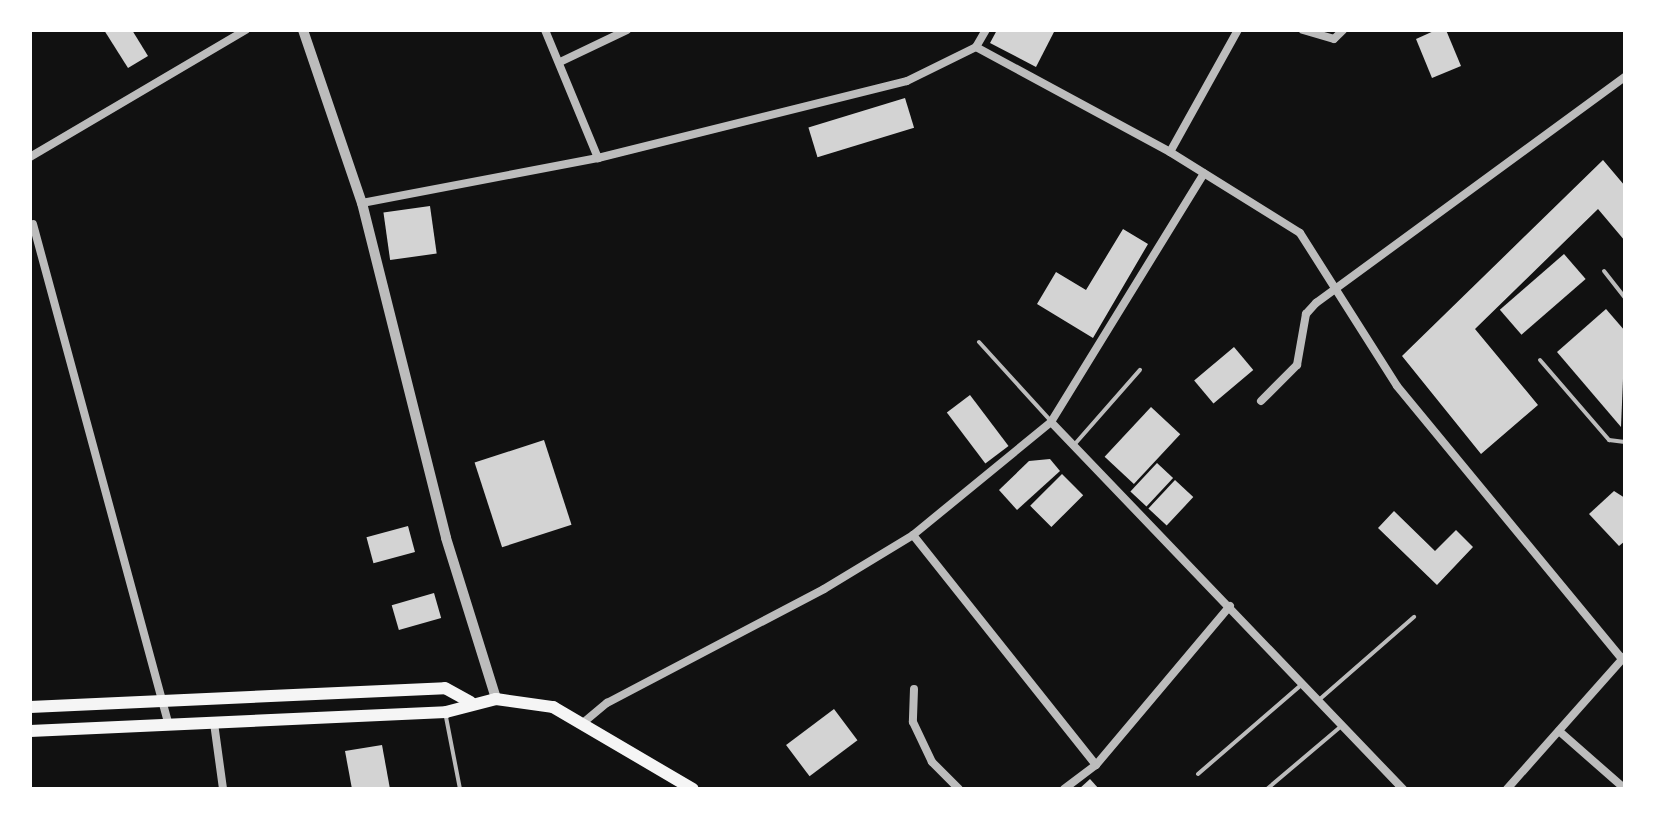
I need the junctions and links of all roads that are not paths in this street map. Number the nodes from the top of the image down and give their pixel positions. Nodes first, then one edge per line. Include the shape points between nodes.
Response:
1 (246, 30) edge
2 (303, 30) edge
3 (545, 30) edge
4 (626, 30) edge
5 (986, 30) edge
6 (1238, 30) edge
7 (1303, 30) edge
8 (1343, 30) edge
9 (976, 47) junction
10 (560, 62) junction
11 (1625, 77) edge
12 (1170, 152) junction
13 (30, 157) edge
14 (598, 158) junction
15 (1204, 174) junction
16 (362, 202) junction
17 (33, 224) dead end
18 (1604, 271) dead end
19 (1336, 293) junction
20 (1625, 298) edge
21 (979, 342) dead end
22 (1540, 360) dead end
23 (1140, 370) dead end
24 (1261, 400) dead end
25 (1052, 422) junction
26 (1625, 442) edge
27 (1074, 445) junction
28 (913, 535) junction
29 (1230, 606) junction
30 (1414, 617) dead end
31 (1624, 658) edge
32 (1304, 682) junction
33 (914, 689) dead end
34 (496, 699) junction
35 (1320, 699) junction
36 (470, 702) junction
37 (163, 703) junction
38 (30, 707) edge
39 (446, 712) junction
40 (584, 722) junction
41 (214, 723) junction
42 (1344, 724) junction
43 (169, 728) junction
44 (30, 731) edge
45 (1559, 731) junction
46 (1096, 764) junction
47 (1198, 774) dead end
48 (223, 789) edge
49 (460, 789) edge
50 (693, 789) edge
51 (959, 789) edge
52 (1064, 789) edge
53 (1266, 789) edge
54 (1402, 789) edge
55 (1507, 789) edge
56 (1625, 789) edge

1 - 13 street
2 - 16 street
3 - 10 street
4 - 10 street
5 - 9 street
6 - 12 street
7 - 8 street via 1334,39
9 - 12 street
9 - 14 street via 907,82
10 - 14 street
11 - 19 street
12 - 15 street
14 - 16 street
15 - 19 street via 1300,233
15 - 25 street
16 - 34 street via 446,538
17 - 37 street
18 - 20 lane
19 - 24 street via 1306,314 1297,365
19 - 31 street via 1397,386
21 - 25 lane
22 - 26 lane via 1609,440
23 - 27 lane
25 - 27 street
25 - 28 street
27 - 29 street
28 - 40 street via 824,590 607,703
28 - 46 street
29 - 32 street
29 - 46 street
30 - 35 lane
31 - 45 street
32 - 35 street
32 - 47 lane
33 - 51 street via 913,722 932,762
34 - 36 main road
34 - 40 main road via 553,707
35 - 42 street
36 - 37 main road via 445,688
36 - 39 main road
37 - 38 main road
37 - 43 street
39 - 41 main road
39 - 49 lane
40 - 50 main road
41 - 43 main road
41 - 48 street
42 - 53 lane
42 - 54 street
43 - 44 main road
45 - 55 street
45 - 56 street
46 - 52 street

